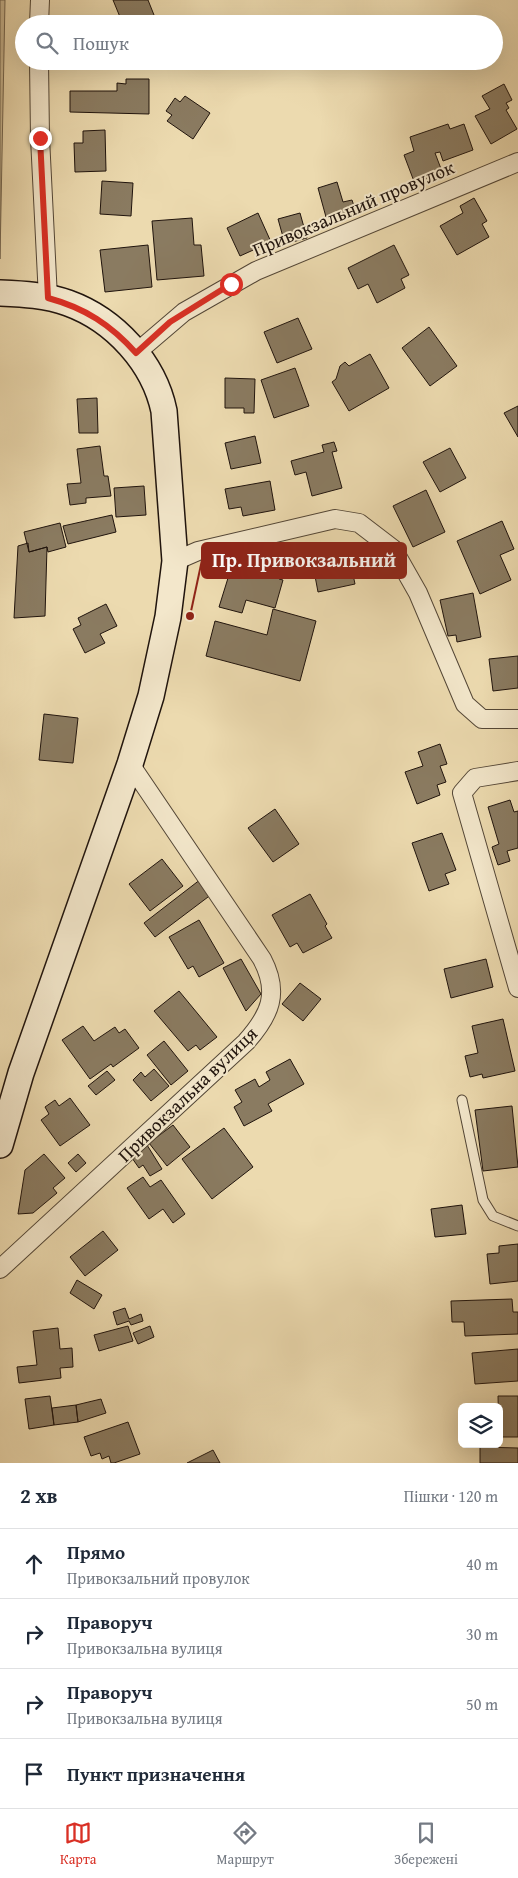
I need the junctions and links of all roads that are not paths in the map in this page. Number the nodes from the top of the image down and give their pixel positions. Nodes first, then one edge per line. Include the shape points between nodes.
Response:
1 (40, 0) edge
2 (39, 15) edge
3 (39, 70) edge
4 (518, 162) edge
5 (0, 293) edge
6 (39, 296) junction
7 (136, 353) junction
8 (175, 561) junction
9 (518, 719) edge
10 (130, 764) junction
11 (518, 770) edge
12 (518, 988) edge
13 (462, 1100) dead end
14 (0, 1145) edge
15 (518, 1226) edge
16 (0, 1269) edge

1 - 2 street
3 - 6 street
4 - 7 street, Привокзальний провулок via 256,271 184,312
5 - 6 street
6 - 7 street via 68,303 100,320
7 - 8 street via 155,384 164,411
8 - 9 street via 198,551 335,519 359,524 393,549 418,593 465,704 482,719
8 - 10 street via 168,617 151,696
10 - 14 street via 21,1073
10 - 16 street, Привокзальна вулиця via 262,960 269,972 272,997 262,1021 246,1042
11 - 12 street via 475,778 462,793
13 - 15 lane via 483,1200 494,1216

